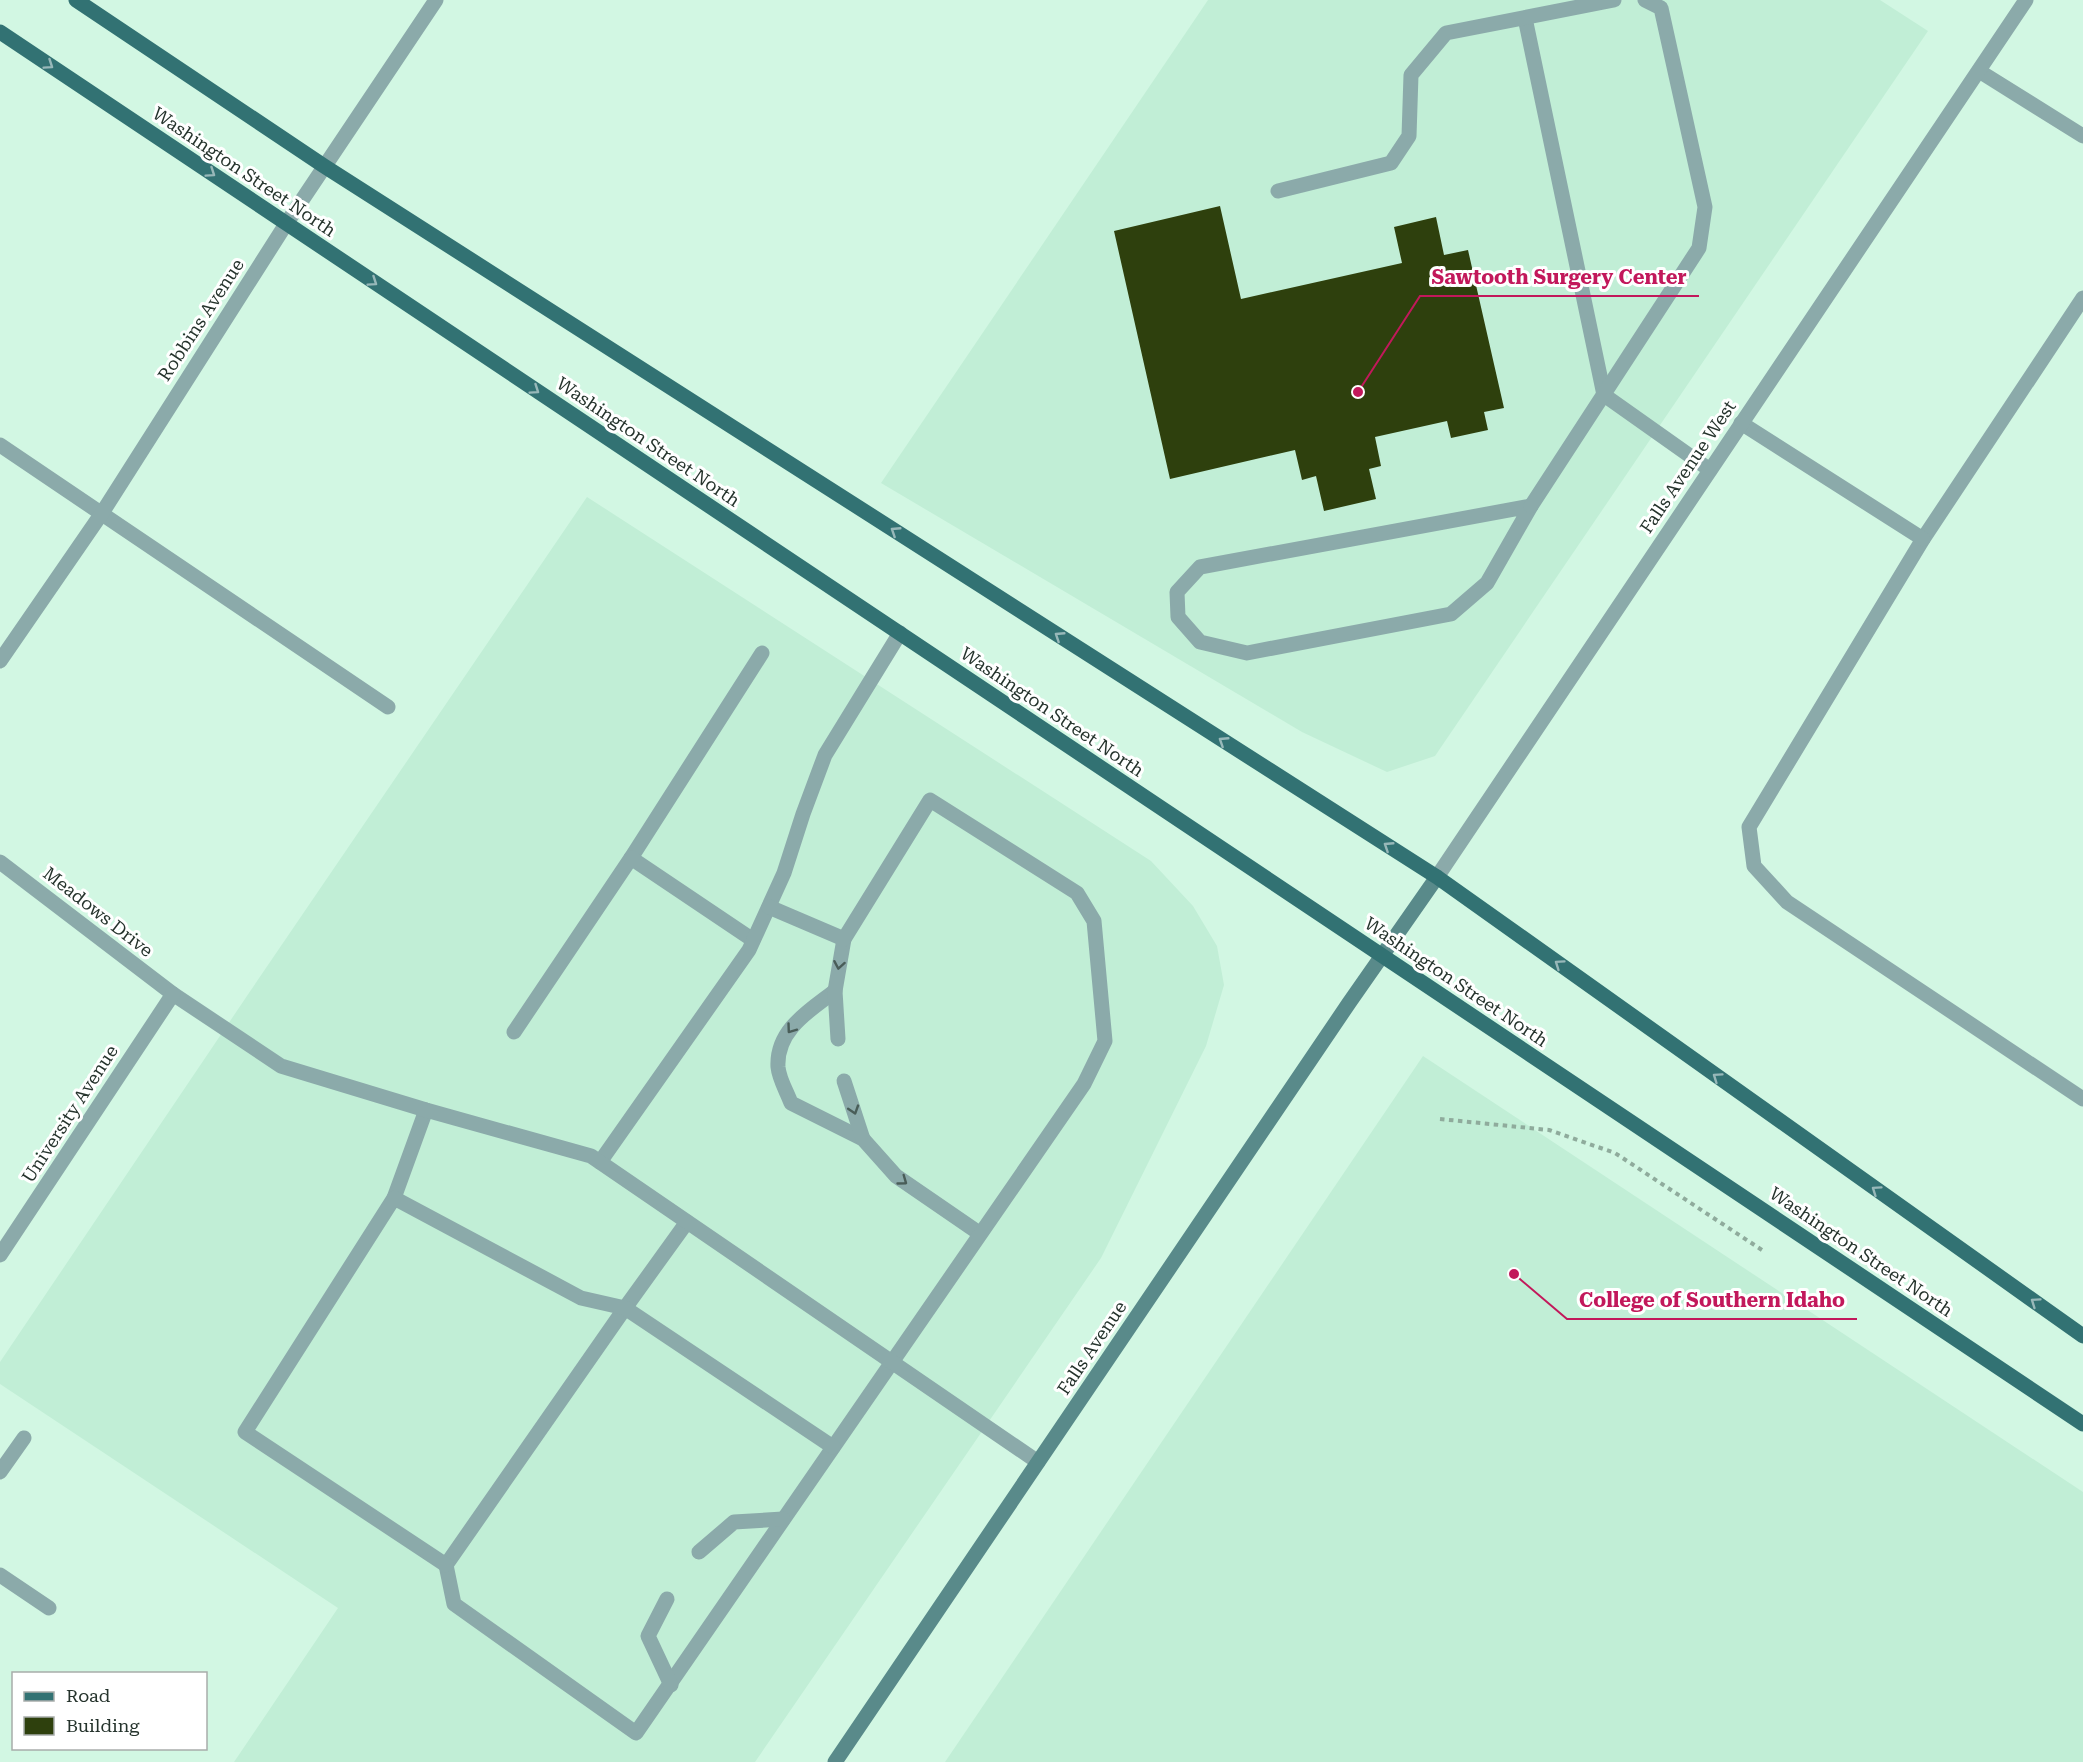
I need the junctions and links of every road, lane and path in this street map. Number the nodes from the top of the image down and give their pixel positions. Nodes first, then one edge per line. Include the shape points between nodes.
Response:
1 (76, 0) edge
2 (436, 0) edge
3 (1614, 0) edge
4 (1645, 0) edge
5 (2026, 0) edge
6 (1525, 18) junction
7 (0, 32) edge
8 (1979, 71) junction
9 (2083, 136) edge
10 (324, 166) junction
11 (1278, 191) dead end
12 (286, 224) junction
13 (2083, 298) edge
14 (1604, 395) junction
15 (1741, 423) junction
16 (0, 445) edge
17 (1710, 470) junction
18 (1532, 506) junction
19 (102, 513) junction
20 (1923, 539) junction
21 (900, 633) junction
22 (762, 653) dead end
23 (0, 661) edge
24 (388, 707) dead end
25 (631, 858) junction
26 (0, 862) edge
27 (1437, 877) junction
28 (769, 908) junction
29 (844, 939) junction
30 (753, 940) junction
31 (1382, 956) junction
32 (835, 991) junction
33 (173, 994) junction
34 (514, 1032) dead end
35 (838, 1039) dead end
36 (844, 1081) dead end
37 (2083, 1100) edge
38 (426, 1110) junction
39 (1440, 1119) dead end
40 (863, 1139) junction
41 (600, 1162) junction
42 (394, 1198) junction
43 (687, 1222) junction
44 (980, 1233) junction
45 (0, 1255) edge
46 (1770, 1255) dead end
47 (625, 1308) junction
48 (2083, 1336) edge
49 (892, 1360) junction
50 (2083, 1424) edge
51 (24, 1438) dead end
52 (832, 1447) junction
53 (1038, 1462) junction
54 (0, 1472) edge
55 (783, 1519) junction
56 (699, 1552) dead end
57 (446, 1565) junction
58 (0, 1575) edge
59 (667, 1599) dead end
60 (50, 1608) dead end
61 (671, 1685) junction
62 (835, 1762) edge

1 - 10 main road
2 - 10 street, Robbins Avenue
3 - 6 street
4 - 14 street via 1661,8 1705,207 1699,248
5 - 8 street, Falls Avenue West
6 - 11 street via 1446,33 1411,75 1409,136 1391,163
6 - 14 street
7 -> 12 main road, Washington Street North
8 - 9 street
8 - 15 street, Falls Avenue West
10 - 12 street, Robbins Avenue
27 -> 10 main road
12 - 19 street, Robbins Avenue
12 -> 21 main road, Washington Street North
13 - 20 street
14 - 17 street
14 - 18 street
15 - 17 street, Falls Avenue West
15 - 20 street
16 - 19 street
17 - 27 street, Falls Avenue West
18 - 18 street via 1487,583 1450,614 1247,654 1200,642 1178,618 1177,592 1200,567
19 - 23 street, Robbins Avenue
19 - 24 street
20 - 37 street via 1749,827 1754,866 1787,902
21 - 28 street via 825,755
21 - 31 main road, Washington Street North
22 - 25 street
25 - 30 street
25 - 34 street
26 - 33 street, Meadows Drive
27 - 31 main road, Falls Avenue West
48 -> 27 main road
28 - 29 street
28 - 30 street
29 -> 32 street
29 - 44 street via 930,800 1077,893 1094,921 1105,1041 1084,1084
30 - 41 street
31 - 50 main road, Washington Street North
31 - 53 main road, Falls Avenue
32 - 35 street
32 -> 40 street via 795,1023 781,1044 778,1068 791,1103
33 - 38 street, Meadows Drive via 281,1066
33 - 45 street, University Avenue
36 -> 40 street
38 - 41 street, Meadows Drive via 591,1155
38 - 42 street
39 - 46 path via 1549,1130 1616,1153
40 -> 44 street via 896,1176
41 - 43 street, Meadows Drive
42 - 47 street via 581,1298
42 - 57 street via 245,1432
43 - 47 street
43 - 49 street, Meadows Drive
44 - 49 street
47 - 52 street
47 - 57 street
49 - 52 street
49 - 53 street, Meadows Drive
51 - 54 street
52 - 55 street
53 - 62 main road, Falls Avenue
55 - 56 street via 734,1522
55 - 61 street
57 - 61 street via 454,1604 636,1733
58 - 60 street
59 - 61 street via 648,1636

